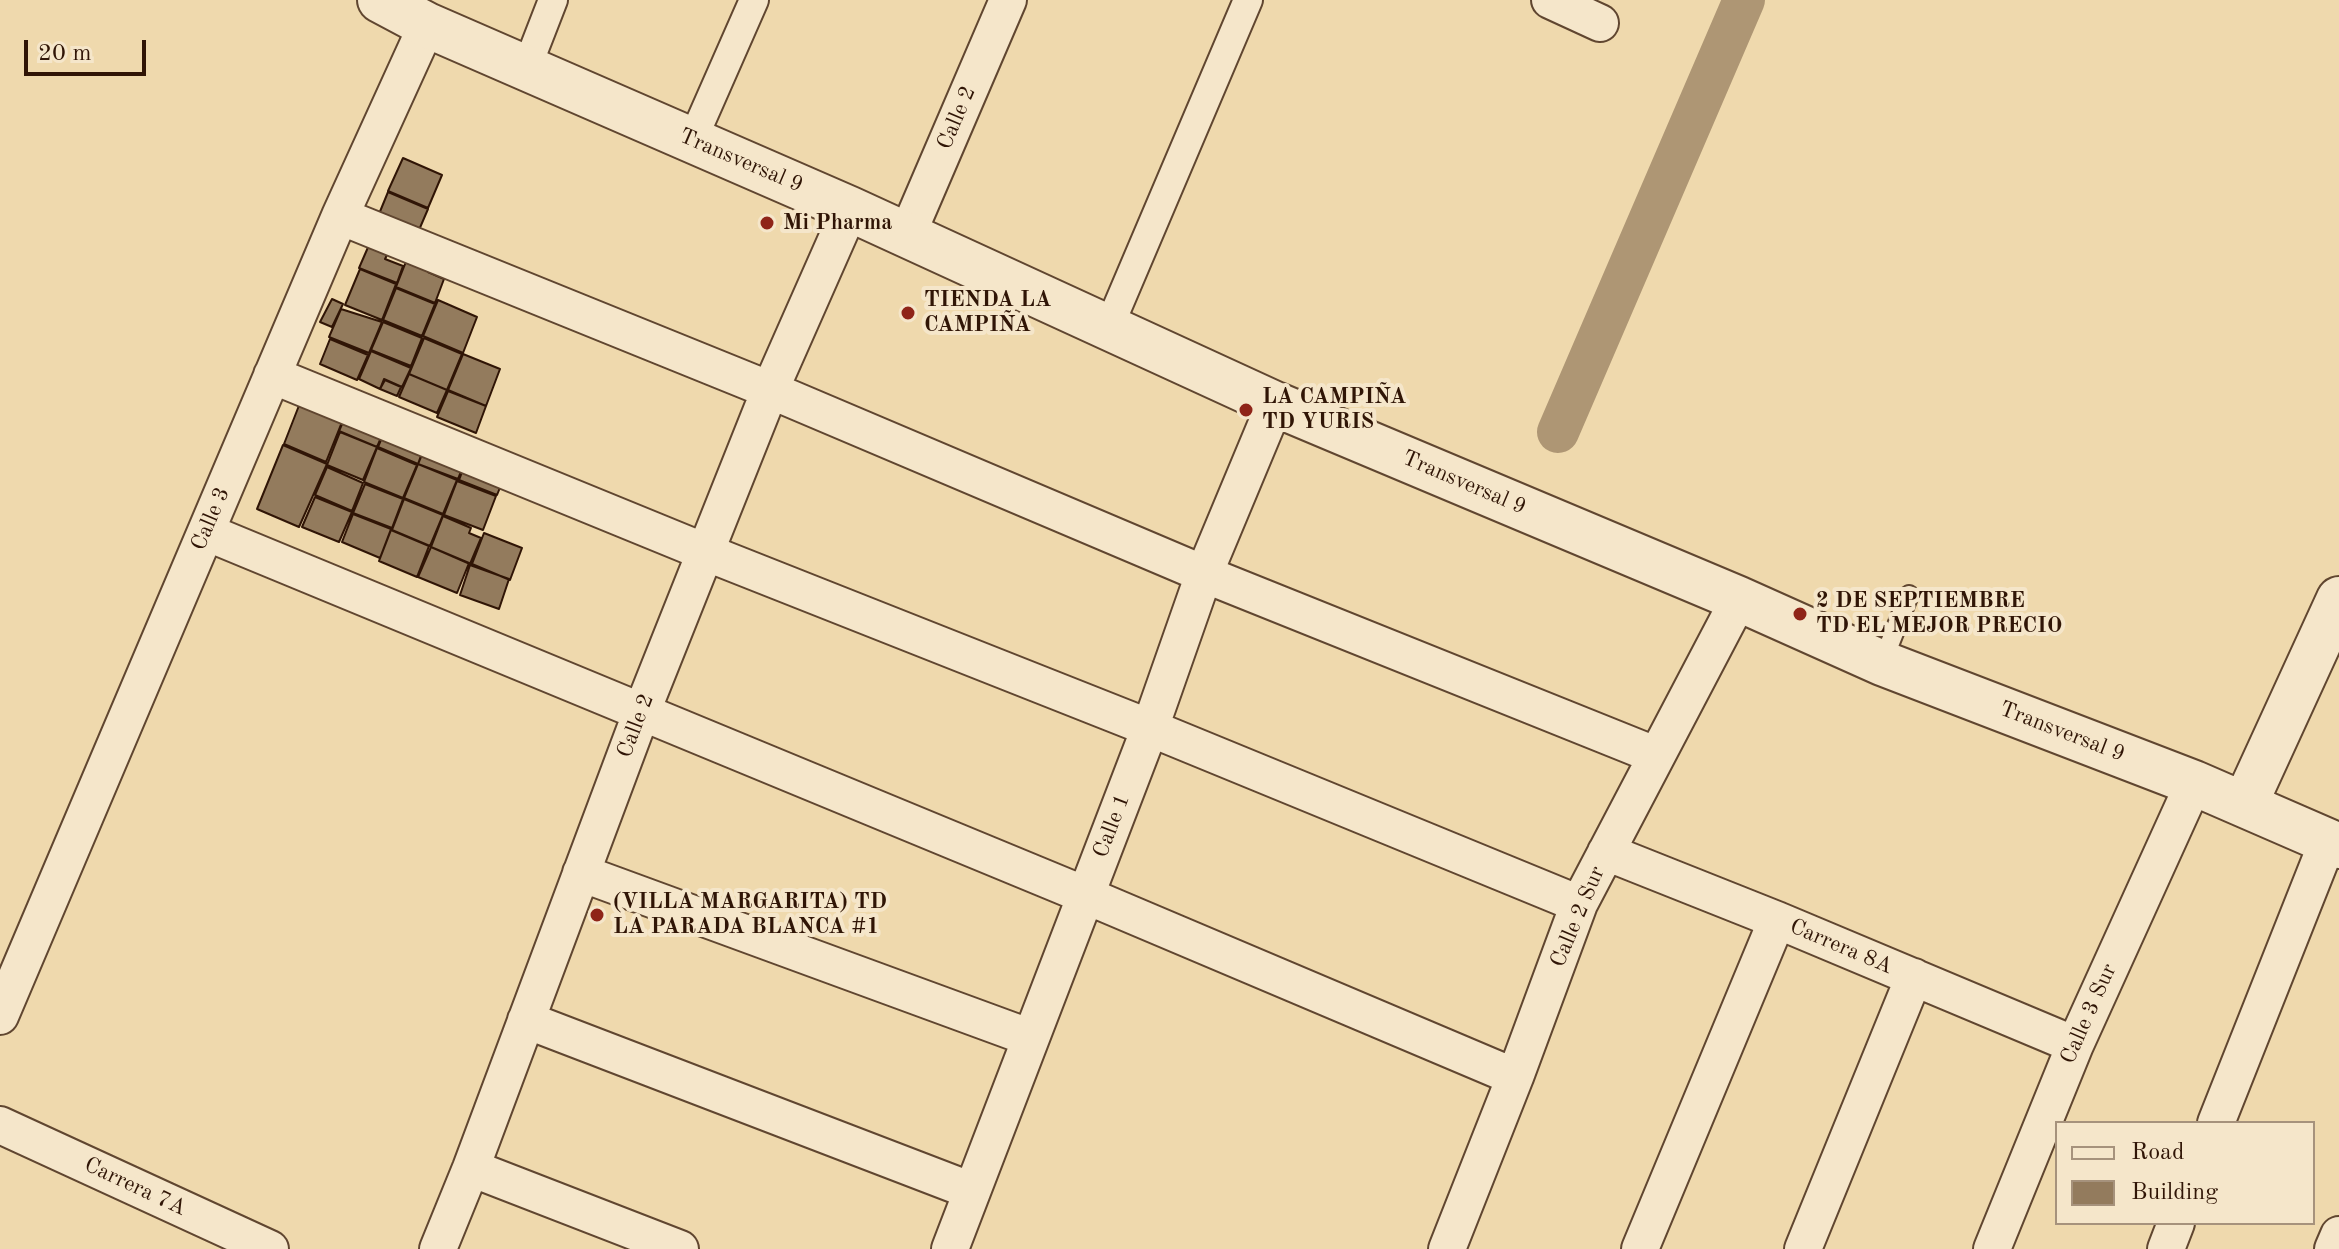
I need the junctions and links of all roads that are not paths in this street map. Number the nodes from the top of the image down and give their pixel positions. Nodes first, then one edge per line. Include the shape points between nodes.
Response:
1 (380, 0) edge
2 (553, 0) edge
3 (754, 0) edge
4 (1008, 0) edge
5 (1248, 0) edge
6 (1550, 0) edge
7 (1600, 23) dead end
8 (427, 25) junction
9 (527, 67) junction
10 (692, 141) junction
11 (850, 209) junction
12 (340, 216) junction
13 (907, 235) junction
14 (1108, 329) junction
15 (272, 375) junction
16 (770, 390) junction
17 (1275, 404) junction
18 (206, 532) junction
19 (705, 552) junction
20 (1204, 574) junction
21 (1909, 595) dead end
22 (1739, 599) junction
23 (2339, 599) edge
24 (1882, 663) junction
25 (642, 711) junction
26 (1150, 728) junction
27 (1655, 755) junction
28 (2194, 783) junction
29 (2245, 804) junction
30 (2335, 834) edge
31 (1606, 852) junction
32 (581, 873) junction
33 (1085, 895) junction
34 (1579, 904) junction
35 (1777, 920) junction
36 (1914, 977) junction
37 (0, 1016) edge
38 (526, 1020) junction
39 (1031, 1038) junction
40 (2075, 1045) junction
41 (1515, 1077) junction
42 (2217, 1121) edge
43 (0, 1125) edge
44 (471, 1168) junction
45 (972, 1191) junction
46 (2175, 1225) edge
47 (2339, 1235) edge
48 (270, 1249) edge
49 (438, 1249) edge
50 (680, 1249) edge
51 (950, 1249) edge
52 (1447, 1249) edge
53 (1640, 1249) edge
54 (1803, 1249) edge
55 (1992, 1249) edge
56 (2166, 1249) edge
57 (2333, 1249) edge

1 - 8 street, Transversal 9
2 - 9 street
3 - 10 street
4 - 13 street, Calle 2
5 - 14 street
6 - 7 street
8 - 9 street, Transversal 9
8 - 12 street, Calle 3
9 - 10 street, Transversal 9
10 - 11 street, Transversal 9
11 - 13 street, Transversal 9
11 - 16 street, Calle 2
12 - 15 street, Calle 3
12 - 16 street
13 - 14 street, Transversal 9
14 - 17 street, Transversal 9
15 - 18 street, Calle 3
15 - 19 street
16 - 19 street, Calle 2
16 - 20 street
17 - 20 street, Calle 1
17 - 22 street, Transversal 9
18 - 25 street
18 - 37 street, Calle 3
19 - 25 street, Calle 2
19 - 26 street
20 - 26 street, Calle 1
20 - 27 street
21 - 24 lane
22 - 24 street, Transversal 9
22 - 27 street, Calle 2 Sur
23 - 29 street
24 - 28 street, Transversal 9
25 - 32 street, Calle 2
25 - 33 street
26 - 33 street, Calle 1
26 - 34 street
27 - 31 street, Calle 2 Sur
28 - 29 street, Transversal 9
28 - 40 street, Calle 3 Sur
29 - 30 street, Transversal 9
30 - 42 street
31 - 34 street, Calle 2 Sur
31 - 35 street, Carrera 8A
32 - 38 street, Calle 2
32 - 39 street
33 - 39 street, Calle 1
33 - 41 street
34 - 41 street, Calle 2 Sur
35 - 36 street, Carrera 8A
35 - 53 street
36 - 40 street, Carrera 8A
36 - 54 street
38 - 44 street, Calle 2
38 - 45 street
39 - 45 street, Calle 1
40 - 55 street, Calle 3 Sur
41 - 52 street, Calle 2 Sur
43 - 48 street, Carrera 7A
44 - 49 street, Calle 2
44 - 50 street
45 - 51 street, Calle 1
46 - 56 street
47 - 57 street

